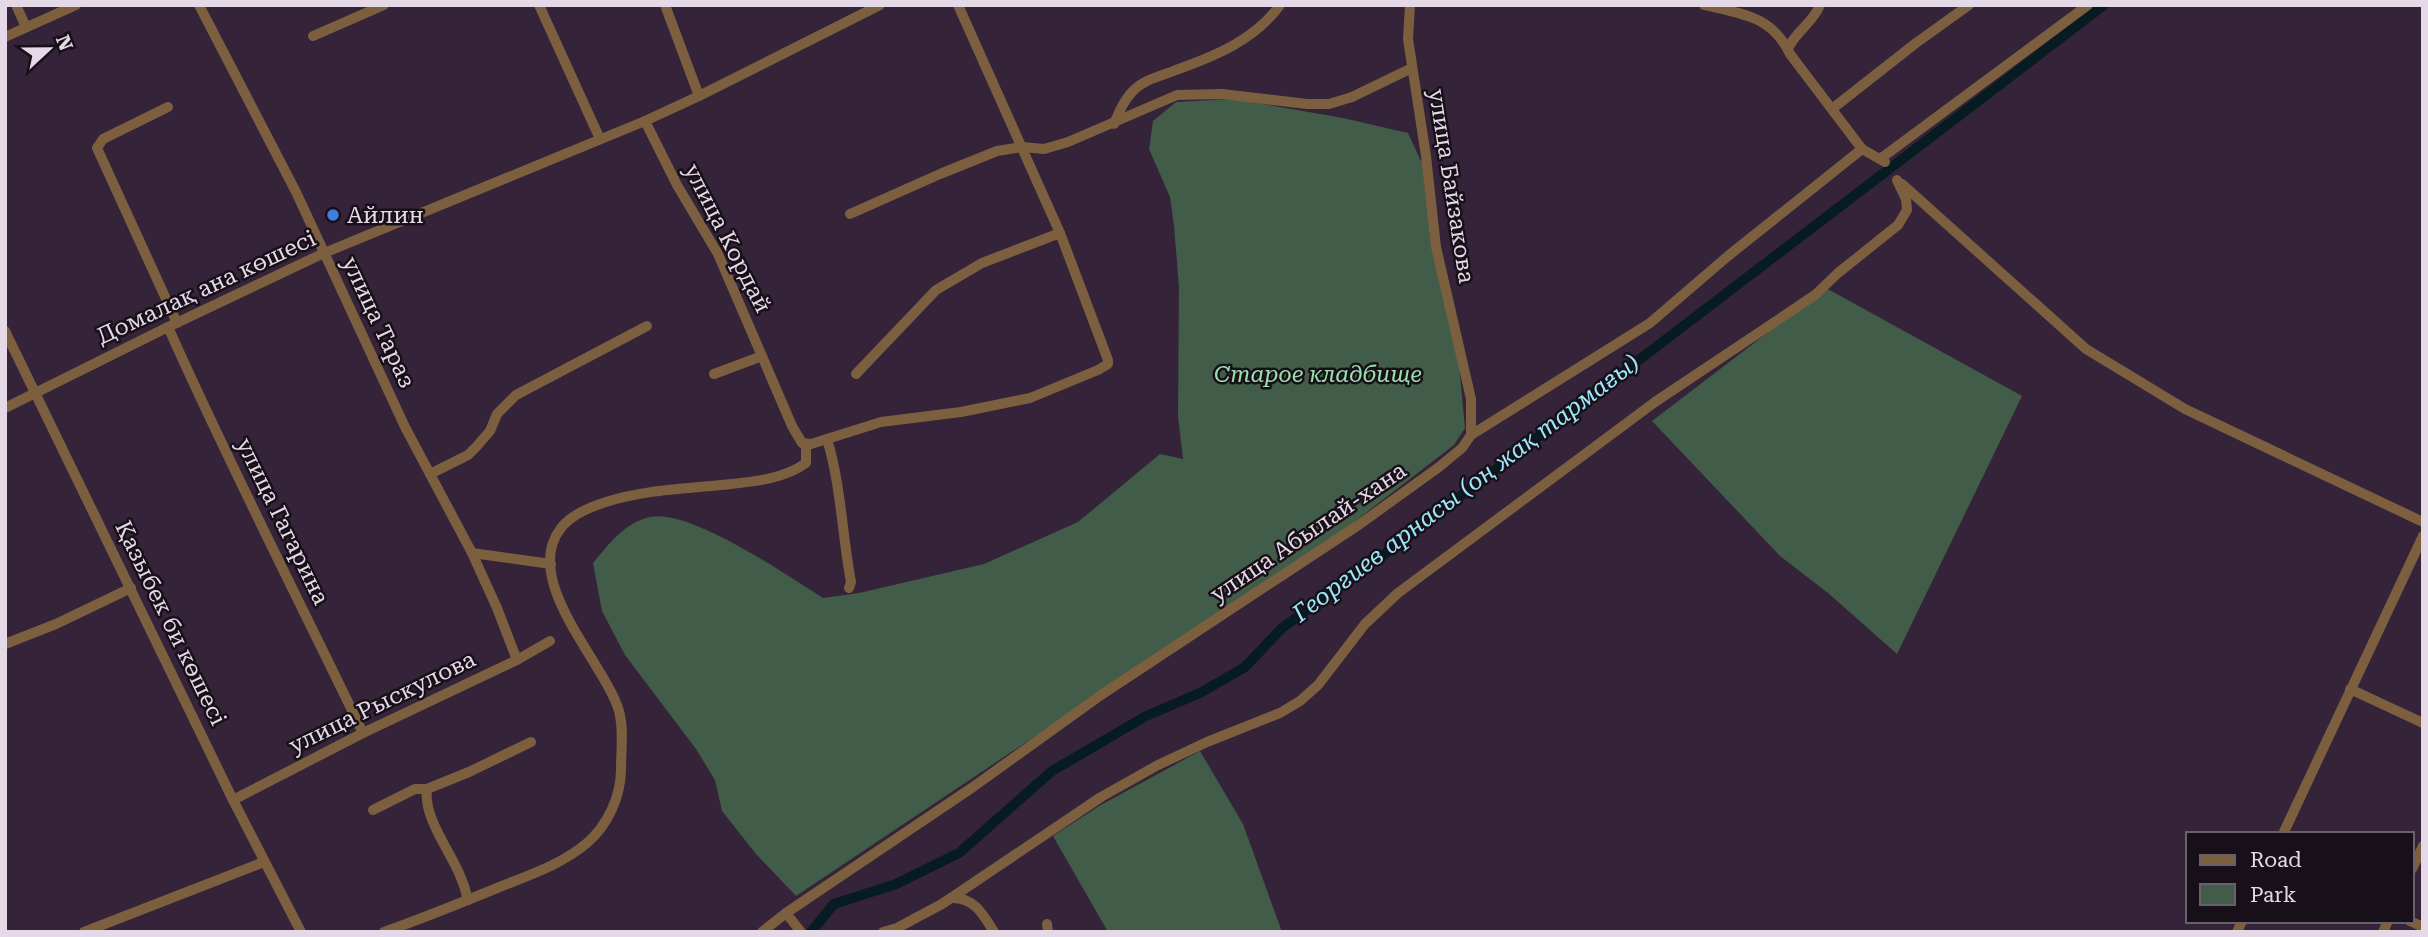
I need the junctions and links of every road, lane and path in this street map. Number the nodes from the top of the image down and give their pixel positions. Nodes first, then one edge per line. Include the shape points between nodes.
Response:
1 (16, 5) edge
2 (76, 5) edge
3 (199, 5) edge
4 (384, 5) edge
5 (538, 5) edge
6 (665, 5) edge
7 (880, 5) edge
8 (958, 5) edge
9 (1280, 5) edge
10 (1410, 5) edge
11 (1704, 5) edge
12 (1820, 5) edge
13 (1969, 5) edge
14 (2088, 5) edge
15 (26, 27) junction
16 (313, 36) dead end
17 (5, 37) edge
18 (1788, 47) junction
19 (1412, 68) junction
20 (699, 96) junction
21 (169, 107) dead end
22 (1832, 109) junction
23 (645, 121) junction
24 (1114, 124) junction
25 (600, 139) junction
26 (1022, 147) junction
27 (1862, 149) junction
28 (850, 214) dead end
29 (1060, 233) junction
30 (324, 253) junction
31 (172, 325) junction
32 (647, 326) dead end
33 (5, 331) edge
34 (762, 356) junction
35 (714, 374) dead end
36 (856, 374) dead end
37 (36, 393) junction
38 (5, 408) edge
39 (1471, 435) junction
40 (827, 439) junction
41 (804, 443) junction
42 (430, 474) junction
43 (2423, 522) edge
44 (2423, 536) edge
45 (472, 553) junction
46 (551, 564) junction
47 (131, 588) junction
48 (849, 588) dead end
49 (550, 641) dead end
50 (5, 644) edge
51 (517, 660) junction
52 (2350, 689) junction
53 (2423, 723) edge
54 (363, 733) junction
55 (531, 742) dead end
56 (428, 789) junction
57 (233, 800) junction
58 (373, 810) dead end
59 (2284, 832) edge
60 (2423, 846) edge
61 (264, 862) junction
62 (2414, 865) edge
63 (951, 898) junction
64 (468, 901) junction
65 (786, 913) junction
66 (84, 932) edge
67 (301, 932) edge
68 (384, 932) edge
69 (762, 932) edge
70 (801, 932) edge
71 (883, 932) edge
72 (994, 932) edge

1 - 15 street
2 - 15 street
3 - 30 street, улица Тараз
4 - 16 street
5 - 25 street
6 - 20 street
7 - 20 street, Домалақ ана көшесі
8 - 26 street
9 - 24 street via 1231,47 1143,83 1132,92
10 - 19 street, улица Байзакова
11 - 18 street via 1759,19
12 - 18 street
13 - 22 street
14 - 27 street via 1882,161
15 - 17 street
18 - 22 street
19 - 24 street, улица Байзакова via 1329,104 1196,93 1177,95
19 - 39 street, улица Байзакова via 1436,247 1471,399
20 - 23 street, Домалақ ана көшесі
21 - 31 street, улица Гагарина via 103,139 97,148
22 - 27 street
23 - 25 street, Домалақ ана көшесі
23 - 34 street, улица Кордай via 718,254
24 - 26 street, улица Байзакова via 1044,149
25 - 30 street, Домалақ ана көшесі
26 - 28 street, улица Байзакова via 997,151
26 - 29 street
27 - 39 street, улица Абылай-хана via 1650,323
29 - 36 street via 982,263 936,290
29 - 40 street via 1108,364 1030,398 881,422
30 - 31 street, Домалақ ана көшесі
30 - 42 street, улица Тараз
31 - 37 street, Домалақ ана көшесі
31 - 54 street, улица Гагарина via 237,478
32 - 42 street via 516,395 468,455
33 - 37 street, Қазыбек би көшесі
34 - 35 street
34 - 41 street, улица Кордай
37 - 38 street, Домалақ ана көшесі
37 - 47 street, Қазыбек би көшесі
39 - 65 street, улица Абылай-хана via 1439,467 1360,524 1101,695
40 - 41 street
40 - 48 street
41 - 46 street via 808,454 804,465 769,478 618,498 579,513 556,535
42 - 45 street, улица Тараз
43 - 63 street via 2185,409 2085,349 1898,180 1907,210 1898,225 1815,295 1655,402 1398,593 1365,624 1300,701 1148,770
44 - 52 street
45 - 46 street
45 - 51 street, улица Тараз
46 - 64 street via 567,620 619,711 621,787 588,842 547,868
47 - 50 street
47 - 57 street, Қазыбек би көшесі
49 - 51 street, улица Рыскулова
51 - 54 street, улица Рыскулова
52 - 53 street
52 - 59 street
54 - 57 street, улица Рыскулова
55 - 56 street
56 - 58 street via 415,789
56 - 64 street via 434,822
57 - 61 street, Қазыбек би көшесі
60 - 62 street
61 - 66 street
61 - 67 street, Қазыбек би көшесі
63 - 71 street
63 - 72 street via 974,904
64 - 68 street
65 - 69 street, улица Абылай-хана
65 - 70 street

